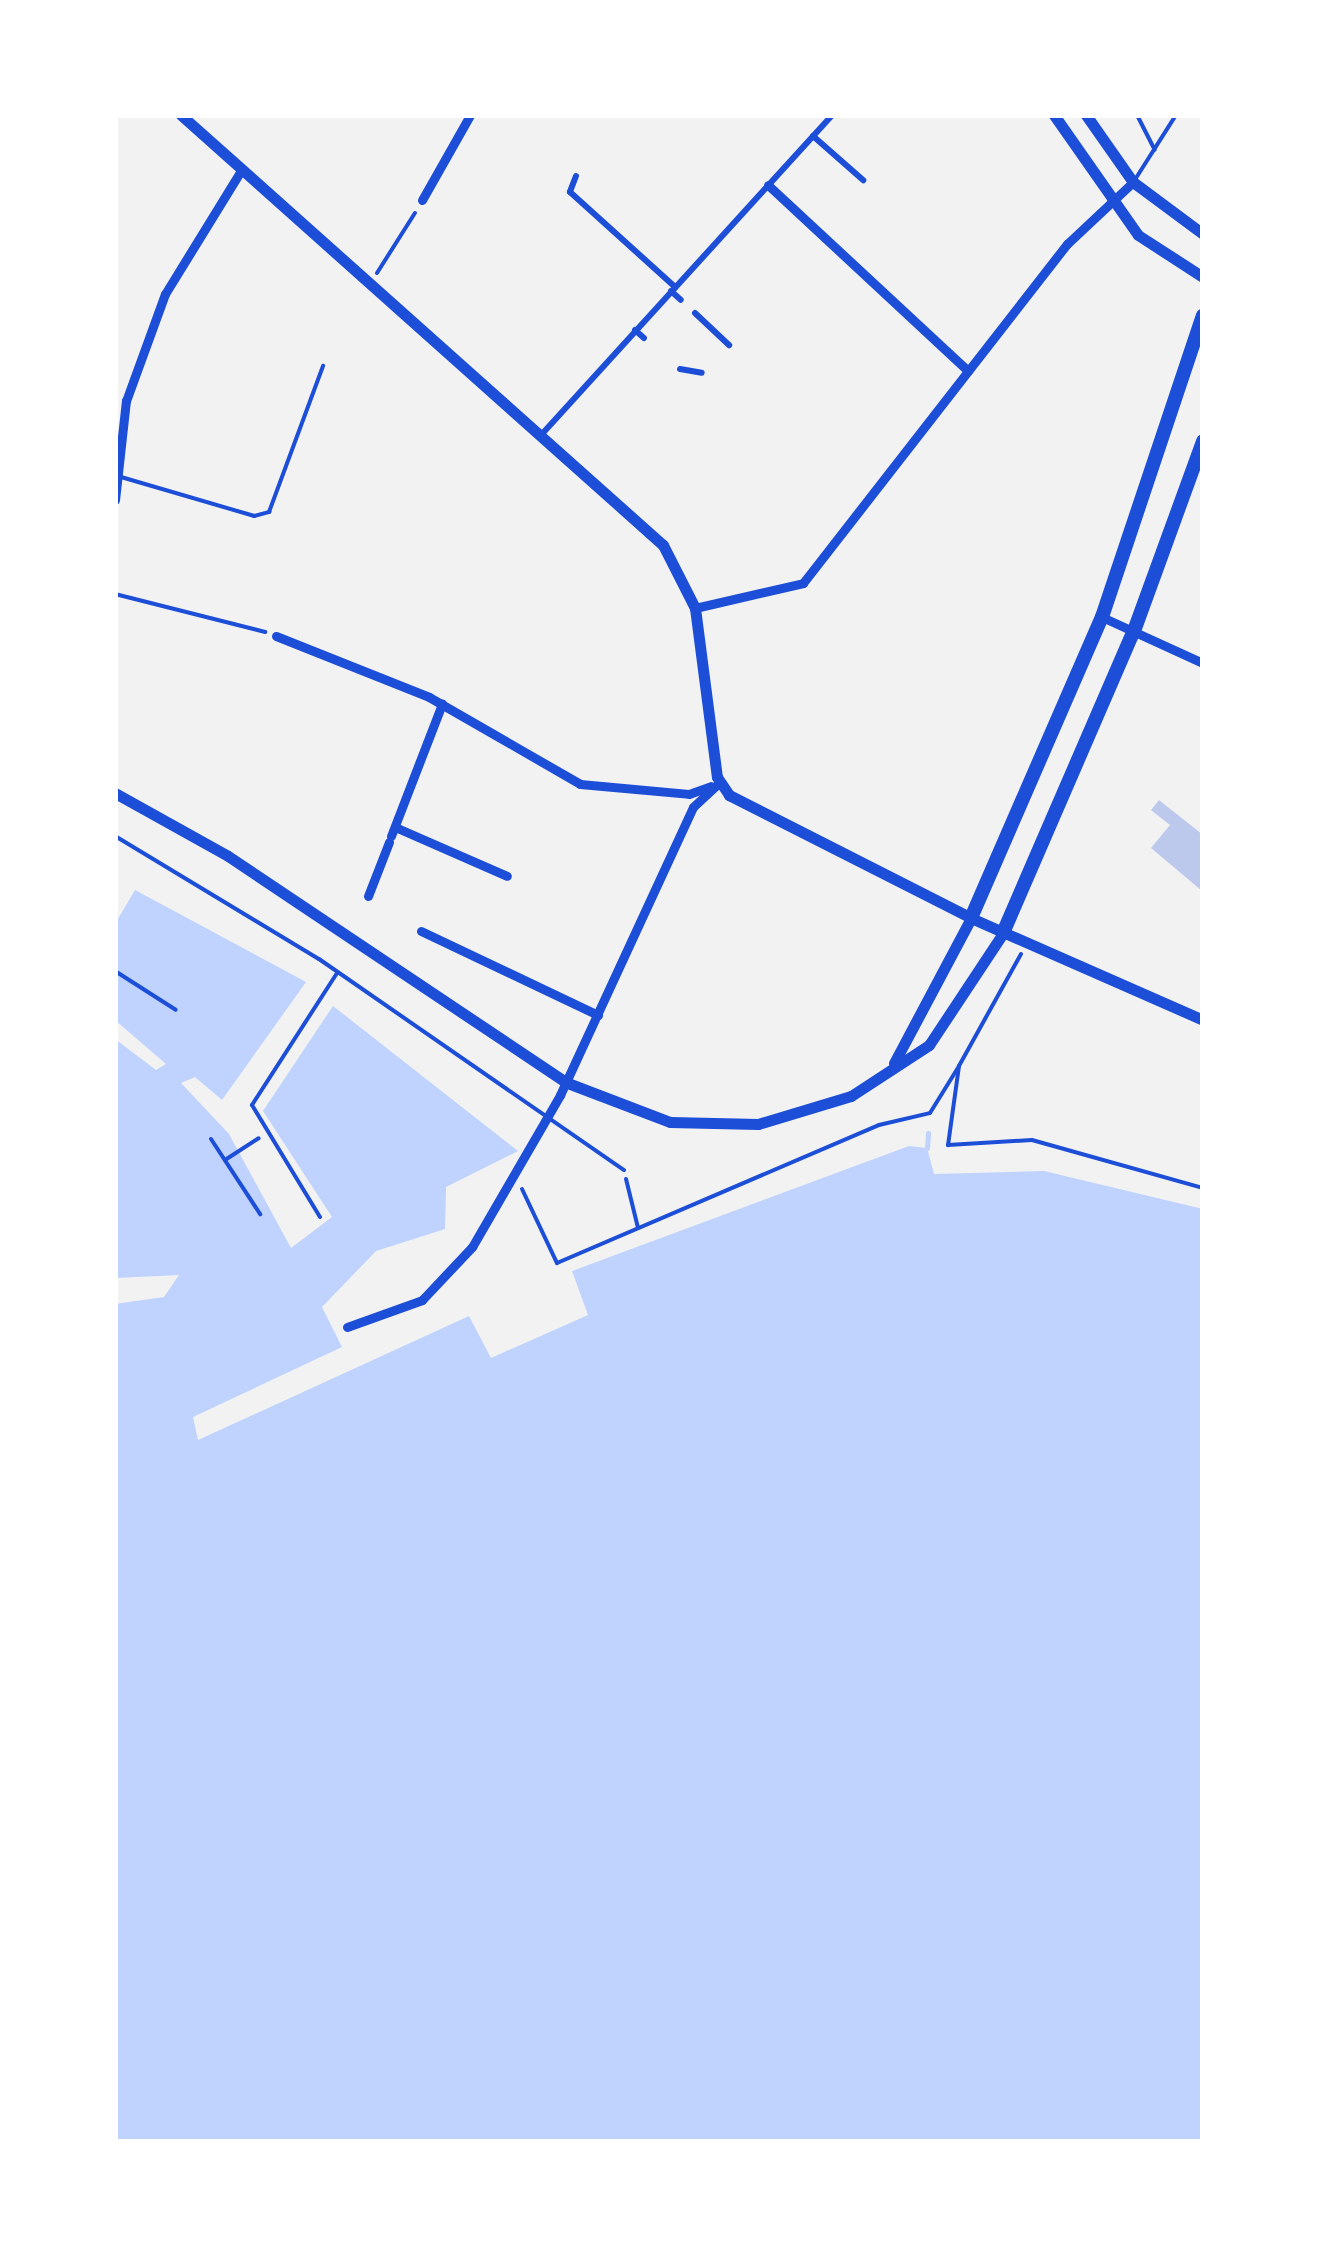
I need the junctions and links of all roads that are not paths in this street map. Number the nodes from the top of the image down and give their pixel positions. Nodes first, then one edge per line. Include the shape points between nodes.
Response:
1 (181, 115) edge
2 (470, 115) edge
3 (832, 115) edge
4 (1054, 115) edge
5 (1086, 115) edge
6 (1137, 115) edge
7 (1176, 115) edge
8 (813, 136) junction
9 (1156, 150) junction
10 (242, 170) junction
11 (576, 176) dead end
12 (863, 180) dead end
13 (1133, 182) junction
14 (768, 185) junction
15 (422, 200) road end
16 (1110, 200) junction
17 (1203, 234) edge
18 (1203, 276) edge
19 (673, 289) junction
20 (680, 300) dead end
21 (695, 313) dead end
22 (1203, 315) edge
23 (636, 330) junction
24 (644, 338) dead end
25 (728, 344) dead end
26 (323, 366) dead end
27 (680, 369) dead end
28 (968, 371) junction
29 (702, 373) dead end
30 (542, 434) junction
31 (1203, 440) edge
32 (121, 477) junction
33 (115, 500) edge
34 (695, 608) junction
35 (1102, 616) junction
36 (1134, 631) junction
37 (276, 636) road end
38 (1203, 663) edge
39 (442, 704) junction
40 (719, 783) junction
41 (115, 793) edge
42 (392, 835) junction
43 (115, 836) edge
44 (507, 876) dead end
45 (368, 896) dead end
46 (971, 918) junction
47 (421, 931) dead end
48 (1003, 933) junction
49 (337, 973) junction
50 (598, 1015) junction
51 (1203, 1020) edge
52 (888, 1071) junction
53 (565, 1082) junction
54 (548, 1118) junction
55 (624, 1170) road end
56 (320, 1217) dead end
57 (347, 1327) dead end

1 - 10 street
2 - 15 street
3 - 8 street
4 - 16 street
5 - 13 street
6 - 9 lane
7 - 9 lane
8 - 12 street
8 - 14 street
9 - 13 lane
10 - 30 street
10 - 32 street via 164,294 126,401
11 - 19 street via 570,192
13 - 16 street
13 - 17 street
14 - 19 street
14 - 28 street
16 - 18 street via 1156,252
16 - 28 street
19 - 20 street
19 - 23 street
21 - 25 street
22 - 35 main road
23 - 24 street
23 - 30 street
26 - 32 lane via 269,512 254,516
27 - 29 street
28 - 34 street via 803,583
30 - 34 street via 663,545
31 - 36 main road
32 - 33 street
34 - 40 street
35 - 36 street
35 - 46 main road
36 - 38 street
36 - 48 main road
37 - 39 street
39 - 40 street via 580,784 689,794
39 - 42 street
40 - 46 street via 740,804
40 - 50 street via 693,808
41 - 53 street via 228,856
42 - 44 street
42 - 45 street
43 - 49 lane
46 - 48 street
46 - 52 street
47 - 50 street
48 - 51 street
48 - 52 street via 942,1029
49 - 54 lane
49 - 56 lane via 252,1105
50 - 53 street
52 - 53 street via 806,1114 715,1126 618,1108
53 - 54 street
54 - 55 lane
54 - 57 street via 498,1206 422,1300

